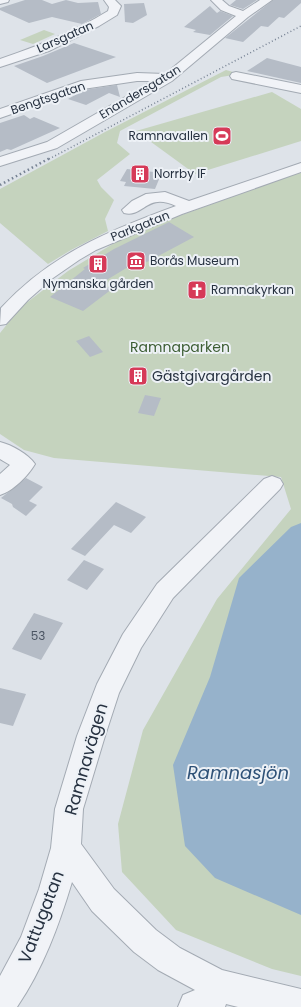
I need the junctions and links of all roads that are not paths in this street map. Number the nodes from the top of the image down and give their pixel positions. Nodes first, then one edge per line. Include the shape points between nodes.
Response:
1 (4, 0) edge
2 (109, 0) edge
3 (216, 0) edge
4 (267, 0) edge
5 (0, 1) edge
6 (244, 15) junction
7 (0, 63) edge
8 (236, 76) dead end
9 (168, 78) junction
10 (301, 89) edge
11 (0, 114) edge
12 (0, 162) edge
13 (301, 167) edge
14 (188, 206) junction
15 (130, 210) dead end
16 (7, 301) edge
17 (0, 320) edge
18 (0, 449) edge
19 (272, 484) dead end
20 (0, 487) edge
21 (66, 848) junction
22 (217, 985) junction
23 (0, 1004) edge
24 (301, 1006) edge
25 (195, 1007) edge

1 - 5 street
2 - 7 street, Larsgatan via 115,6 113,13 95,24 45,48
3 - 6 street via 230,11
4 - 6 street, Enandersgatan
6 - 9 street, Enandersgatan
8 - 10 street
9 - 11 street, Bengtsgatan via 137,76 81,85
9 - 12 street, Enandersgatan via 52,144
13 - 14 street, Parkgatan
14 - 15 street via 173,199 155,196 144,199
14 - 16 street, Parkgatan via 109,238 66,261
16 - 17 street, Parkgatan
18 - 20 street via 24,464
19 - 21 street, Ramnavägen via 165,591 132,641 106,692 90,736 69,809
21 - 22 street via 103,900 145,941 169,959
21 - 23 street, Vattugatan via 55,891 31,953
22 - 24 street
22 - 25 street via 211,1000

